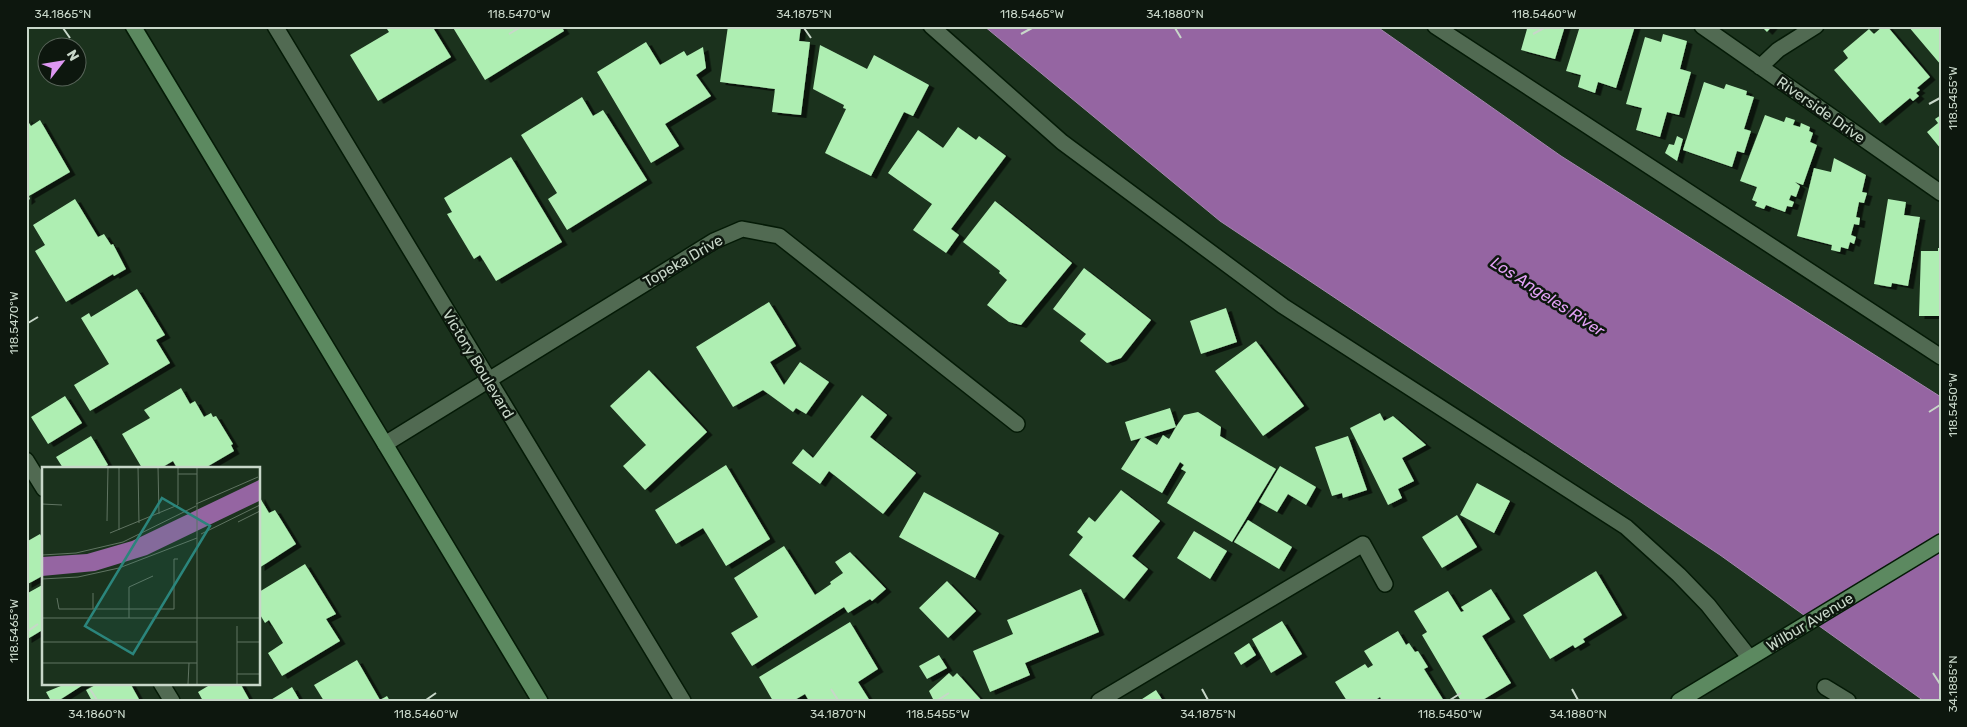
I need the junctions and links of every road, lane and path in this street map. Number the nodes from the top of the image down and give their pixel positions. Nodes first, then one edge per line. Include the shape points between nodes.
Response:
1 (133, 26) edge
2 (275, 26) edge
3 (931, 26) edge
4 (1435, 26) edge
5 (1702, 26) edge
6 (1816, 26) edge
7 (1760, 68) junction
8 (1941, 193) edge
9 (1941, 357) edge
10 (487, 380) junction
11 (1017, 424) dead end
12 (385, 444) junction
13 (26, 460) edge
14 (42, 485) edge
15 (1941, 542) edge
16 (1385, 584) dead end
17 (1750, 658) junction
18 (162, 684) edge
19 (1825, 687) dead end
20 (172, 701) edge
21 (540, 701) edge
22 (683, 701) edge
23 (1099, 701) edge
24 (1679, 701) edge
25 (1848, 701) edge

1 - 12 main road
2 - 10 street, Victory Boulevard
3 - 17 street via 1062,142 1283,306 1626,527 1696,593
4 - 9 street
5 - 7 street, Riverside Drive
6 - 7 street via 1778,50
7 - 8 street, Riverside Drive
10 - 11 street, Topeka Drive via 714,241 742,229 779,236
10 - 12 street, Topeka Drive
10 - 22 street, Victory Boulevard
12 - 21 main road
13 - 14 street
15 - 17 main road, Wilbur Avenue
16 - 23 street via 1363,544
17 - 24 main road, Wilbur Avenue
18 - 20 street
19 - 25 street

